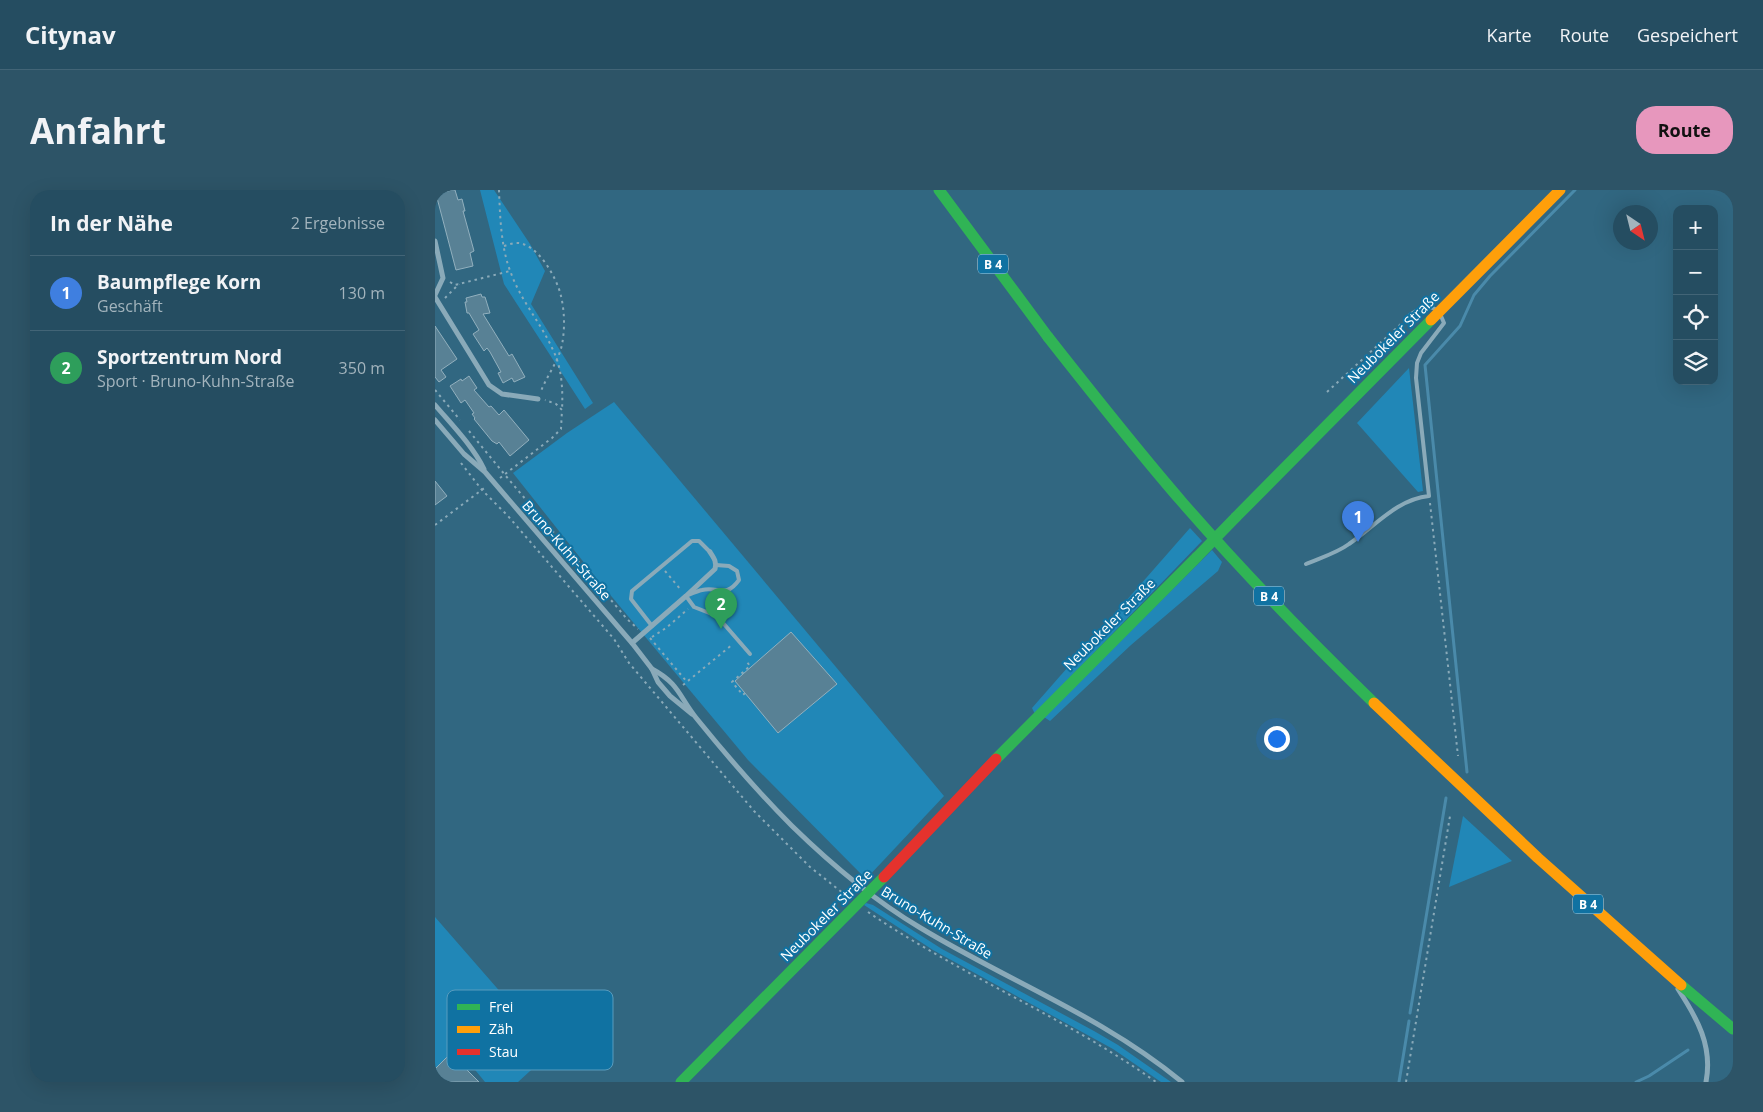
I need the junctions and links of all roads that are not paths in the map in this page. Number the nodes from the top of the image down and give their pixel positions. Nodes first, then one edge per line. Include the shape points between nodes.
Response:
1 (939, 190) edge
2 (950, 190) edge
3 (1560, 190) edge
4 (435, 241) edge
5 (435, 296) edge
6 (1439, 311) junction
7 (1410, 315) road end
8 (1048, 337) junction
9 (538, 399) road end
10 (435, 405) edge
11 (435, 420) edge
12 (485, 472) junction
13 (711, 552) joint
14 (1306, 564) dead end
15 (716, 565) junction
16 (686, 596) junction
17 (652, 626) junction
18 (632, 643) junction
19 (750, 657) road end
20 (652, 669) junction
21 (695, 716) junction
22 (869, 894) junction
23 (1666, 972) junction
24 (1733, 1029) edge
25 (681, 1082) edge
26 (1183, 1082) edge
27 (1707, 1082) edge

1 - 8 main road, B 4
2 - 8 main road, B 4
3 - 6 main road, Neubokeler Straße
4 - 5 street via 443,278
5 - 9 street via 489,384 502,394
6 - 7 lane via 1431,307 1420,308
6 - 14 lane via 1444,323 1421,353 1416,378 1429,496 1398,506 1347,546
6 - 22 main road, Neubokeler Straße, bridge via 989,766
8 - 23 main road, B 4 via 1149,463 1229,554 1345,676 1511,835
10 - 12 street, Bruno-Kuhn-Straße via 470,446
11 - 12 street, Bruno-Kuhn-Straße via 464,454
12 - 18 street, Bruno-Kuhn-Straße
13 - 15 street
13 - 17 lane via 699,541 692,541 633,591 631,599
15 - 16 street
15 - 16 lane via 737,570 739,580 733,588 723,592 703,590
16 - 17 street
16 - 19 lane via 694,606 717,616
17 - 18 street
18 - 20 street, Bruno-Kuhn-Straße
20 - 21 street, Bruno-Kuhn-Straße via 670,696
20 - 21 street, Bruno-Kuhn-Straße via 666,676 678,689
21 - 22 street, Bruno-Kuhn-Straße via 785,819
22 - 25 main road, Neubokeler Straße
22 - 26 street, Bruno-Kuhn-Straße via 950,945 1111,1032
23 - 24 main road, B 4
23 - 27 street via 1706,1040

